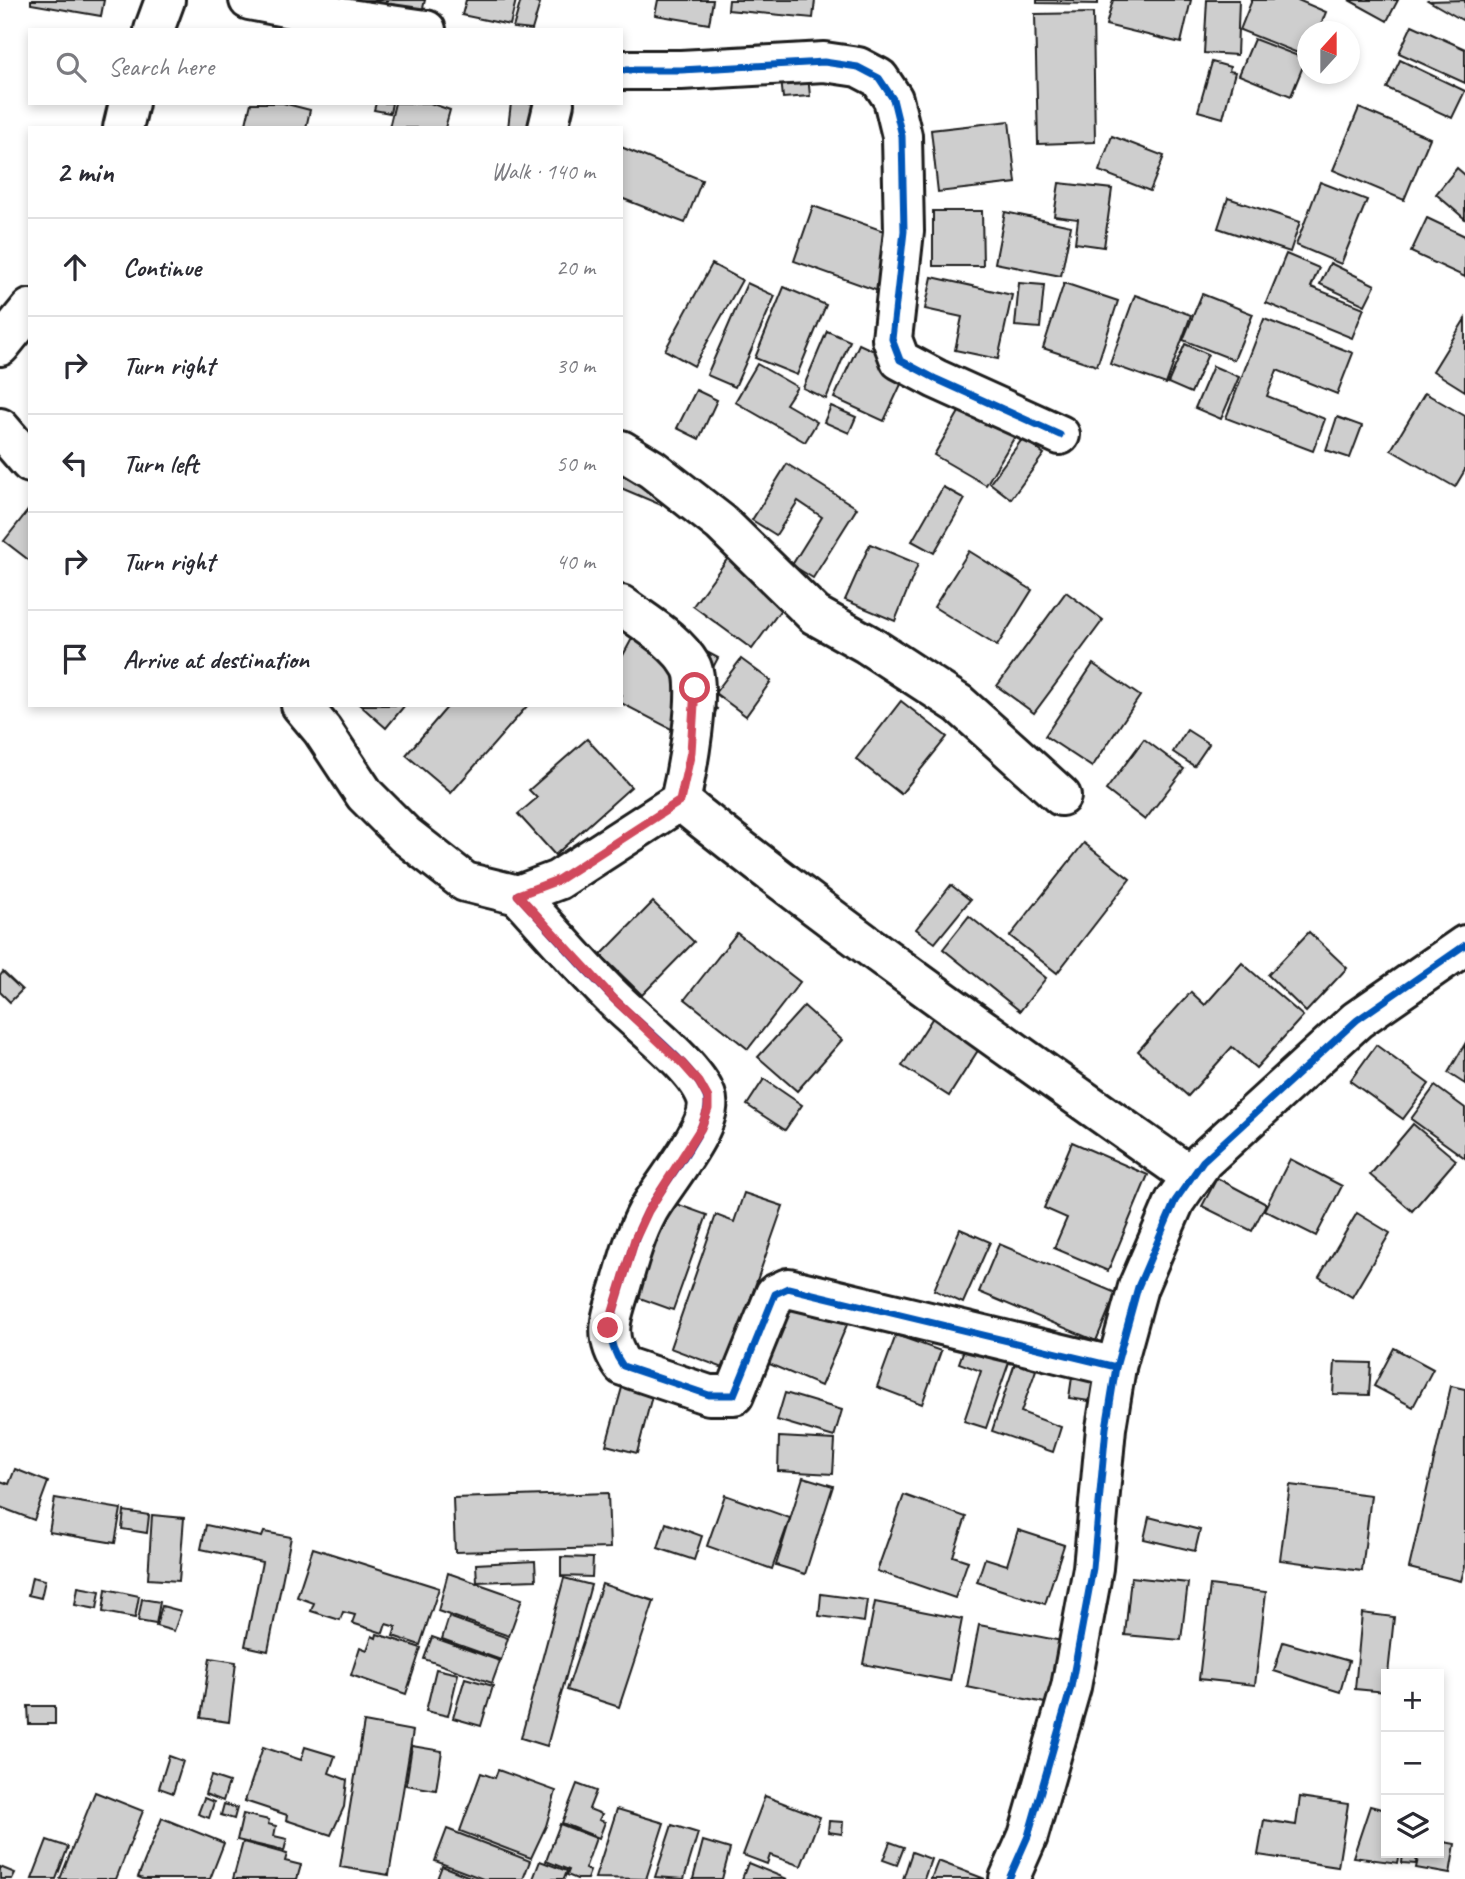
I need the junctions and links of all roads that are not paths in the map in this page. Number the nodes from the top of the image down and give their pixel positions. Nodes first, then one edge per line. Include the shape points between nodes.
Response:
1 (165, 0) edge
2 (249, 0) edge
3 (155, 28) edge
4 (412, 28) edge
5 (623, 69) edge
6 (129, 105) edge
7 (554, 105) edge
8 (123, 126) edge
9 (548, 126) edge
10 (28, 311) edge
11 (0, 346) edge
12 (0, 428) edge
13 (1060, 435) dead end
14 (623, 451) edge
15 (28, 461) edge
16 (623, 607) edge
17 (303, 707) edge
18 (1061, 796) dead end
19 (680, 801) junction
20 (518, 895) junction
21 (1465, 945) edge
22 (1192, 1177) junction
23 (1116, 1367) junction
24 (1009, 1879) edge

1 - 3 street
2 - 4 street
5 - 13 street via 824,62 858,67 879,78 893,99 902,136 904,230 892,339 900,360
6 - 8 street
7 - 9 street
10 - 11 street
12 - 15 street
14 - 18 street via 721,523 815,615 959,704
16 - 19 street via 675,646 693,668 691,752
17 - 20 street via 365,795 405,835 465,882
19 - 20 street via 558,880
19 - 22 street via 928,991
20 - 23 street via 614,999 682,1063 708,1098 701,1128 635,1239 608,1328 623,1366 709,1395 734,1395 775,1294 788,1288
21 - 22 street via 1357,1020 1246,1120
22 - 23 street via 1175,1201 1138,1287
23 - 24 street via 1105,1428 1094,1568 1071,1687 1028,1836

